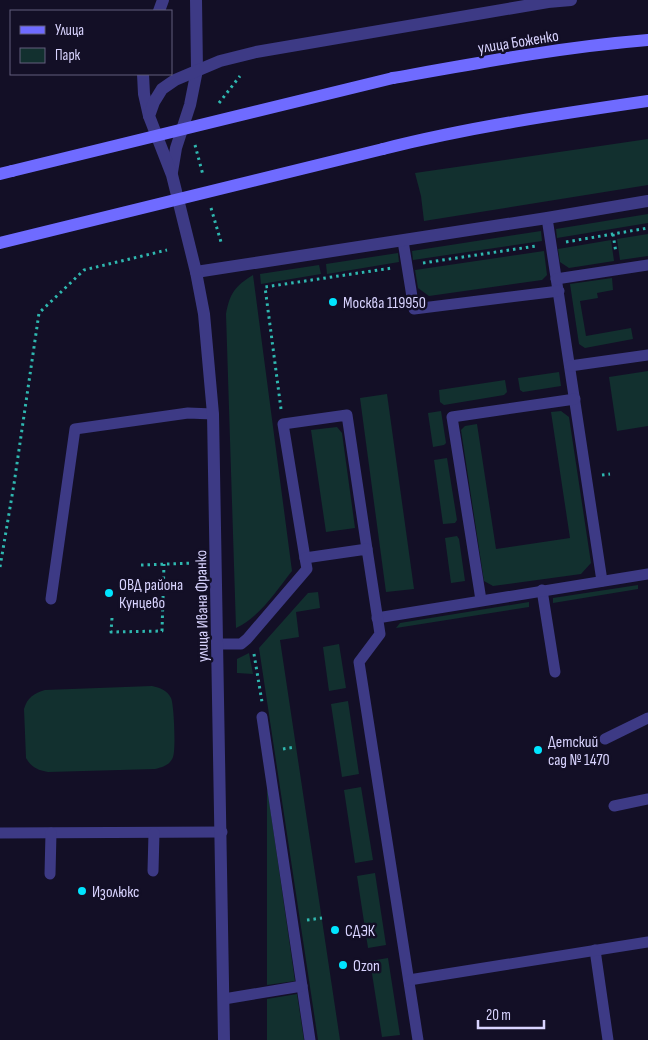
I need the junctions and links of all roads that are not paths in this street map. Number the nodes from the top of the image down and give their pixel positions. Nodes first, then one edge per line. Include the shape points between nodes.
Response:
1 (196, 0) edge
2 (571, 0) edge
3 (548, 1) edge
4 (648, 40) edge
5 (197, 70) junction
6 (143, 75) edge
7 (648, 102) edge
8 (149, 116) junction
9 (4, 173) edge
10 (172, 175) junction
11 (648, 201) edge
12 (547, 218) junction
13 (404, 241) junction
14 (0, 243) edge
15 (648, 265) edge
16 (196, 272) junction
17 (556, 278) junction
18 (559, 291) junction
19 (648, 355) edge
20 (570, 366) junction
21 (575, 398) junction
22 (213, 414) junction
23 (367, 549) junction
24 (304, 558) junction
25 (648, 574) edge
26 (602, 581) junction
27 (542, 590) junction
28 (50, 599) dead end
29 (480, 600) junction
30 (377, 618) junction
31 (218, 644) junction
32 (555, 672) dead end
33 (262, 717) road end
34 (648, 718) edge
35 (605, 739) dead end
36 (648, 799) edge
37 (614, 806) dead end
38 (222, 832) junction
39 (0, 833) edge
40 (51, 833) junction
41 (154, 833) junction
42 (153, 871) dead end
43 (50, 874) dead end
44 (648, 942) edge
45 (595, 950) junction
46 (409, 980) junction
47 (302, 986) junction
48 (224, 999) junction
49 (224, 1040) edge
50 (310, 1040) edge
51 (418, 1040) edge
52 (608, 1040) edge

1 - 5 street, улица Ивана Франко
2 - 3 street
3 - 5 street via 256,52
4 - 9 main road, улица Боженко, bridge via 488,61 393,78
5 - 8 street via 162,89
5 - 10 street, улица Ивана Франко
6 - 8 street, улица Ивана Франко
7 - 14 main road, bridge via 562,114 408,143
8 - 10 street, улица Ивана Франко
10 - 16 street, улица Ивана Франко
11 - 12 street
12 - 13 street
12 - 17 lane
13 - 16 street
13 - 18 lane via 414,309
15 - 17 lane
16 - 22 street, улица Ивана Франко via 204,314
17 - 18 lane
18 - 20 lane
19 - 20 lane
20 - 21 lane
21 - 26 lane
21 - 29 lane via 452,417
22 - 28 lane via 188,413 75,429
22 - 31 street, улица Ивана Франко
23 - 24 lane
23 - 24 lane via 347,415 310,420 283,424
23 - 30 lane
24 - 31 lane via 307,569 247,639 241,644
25 - 26 lane
26 - 27 lane
27 - 29 lane
27 - 32 lane
29 - 30 lane
30 - 46 lane via 380,634 359,662
31 - 38 street, улица Ивана Франко
33 - 47 lane
34 - 35 lane
36 - 37 lane
38 - 41 lane
38 - 48 street, улица Ивана Франко
39 - 40 lane
40 - 41 lane
40 - 43 lane
41 - 42 lane
44 - 45 lane
45 - 46 lane
45 - 52 lane
46 - 51 lane
47 - 48 lane
47 - 50 lane
48 - 49 street, улица Ивана Франко

